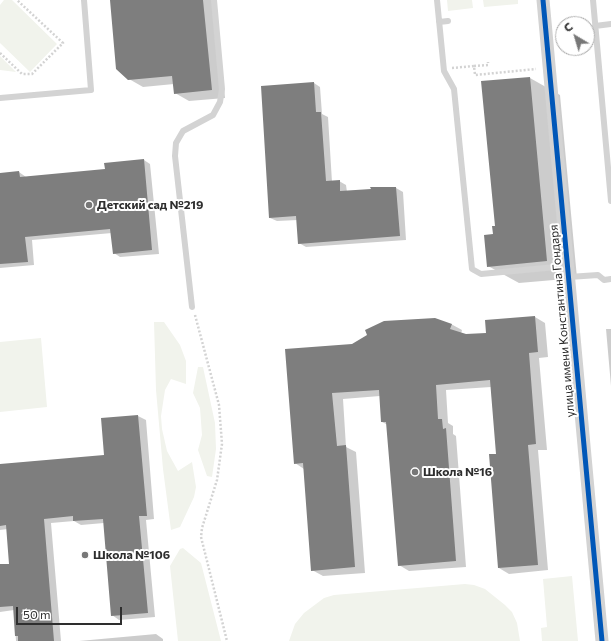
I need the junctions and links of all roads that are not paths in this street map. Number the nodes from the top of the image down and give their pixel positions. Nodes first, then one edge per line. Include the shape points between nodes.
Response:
1 (84, 0) edge
2 (214, 0) edge
3 (437, 0) edge
4 (543, 0) edge
5 (592, 0) edge
6 (594, 16) edge
7 (448, 21) dead end
8 (440, 22) junction
9 (611, 24) edge
10 (595, 26) joint
11 (0, 98) edge
12 (611, 201) edge
13 (568, 272) junction
14 (611, 279) edge
15 (192, 307) road end
16 (602, 641) edge

1 - 11 lane via 92,90
2 - 15 lane via 222,89 220,102 213,115 183,131 176,143 175,156
3 - 8 lane
4 - 13 street, улица имени Константина Гондаря
5 - 6 lane
7 - 8 lane
8 - 13 lane via 445,75 454,89 472,269 481,274
9 - 10 lane
10 - 12 lane
13 - 14 lane via 598,275 604,280
13 - 16 street, улица имени Константина Гондаря

